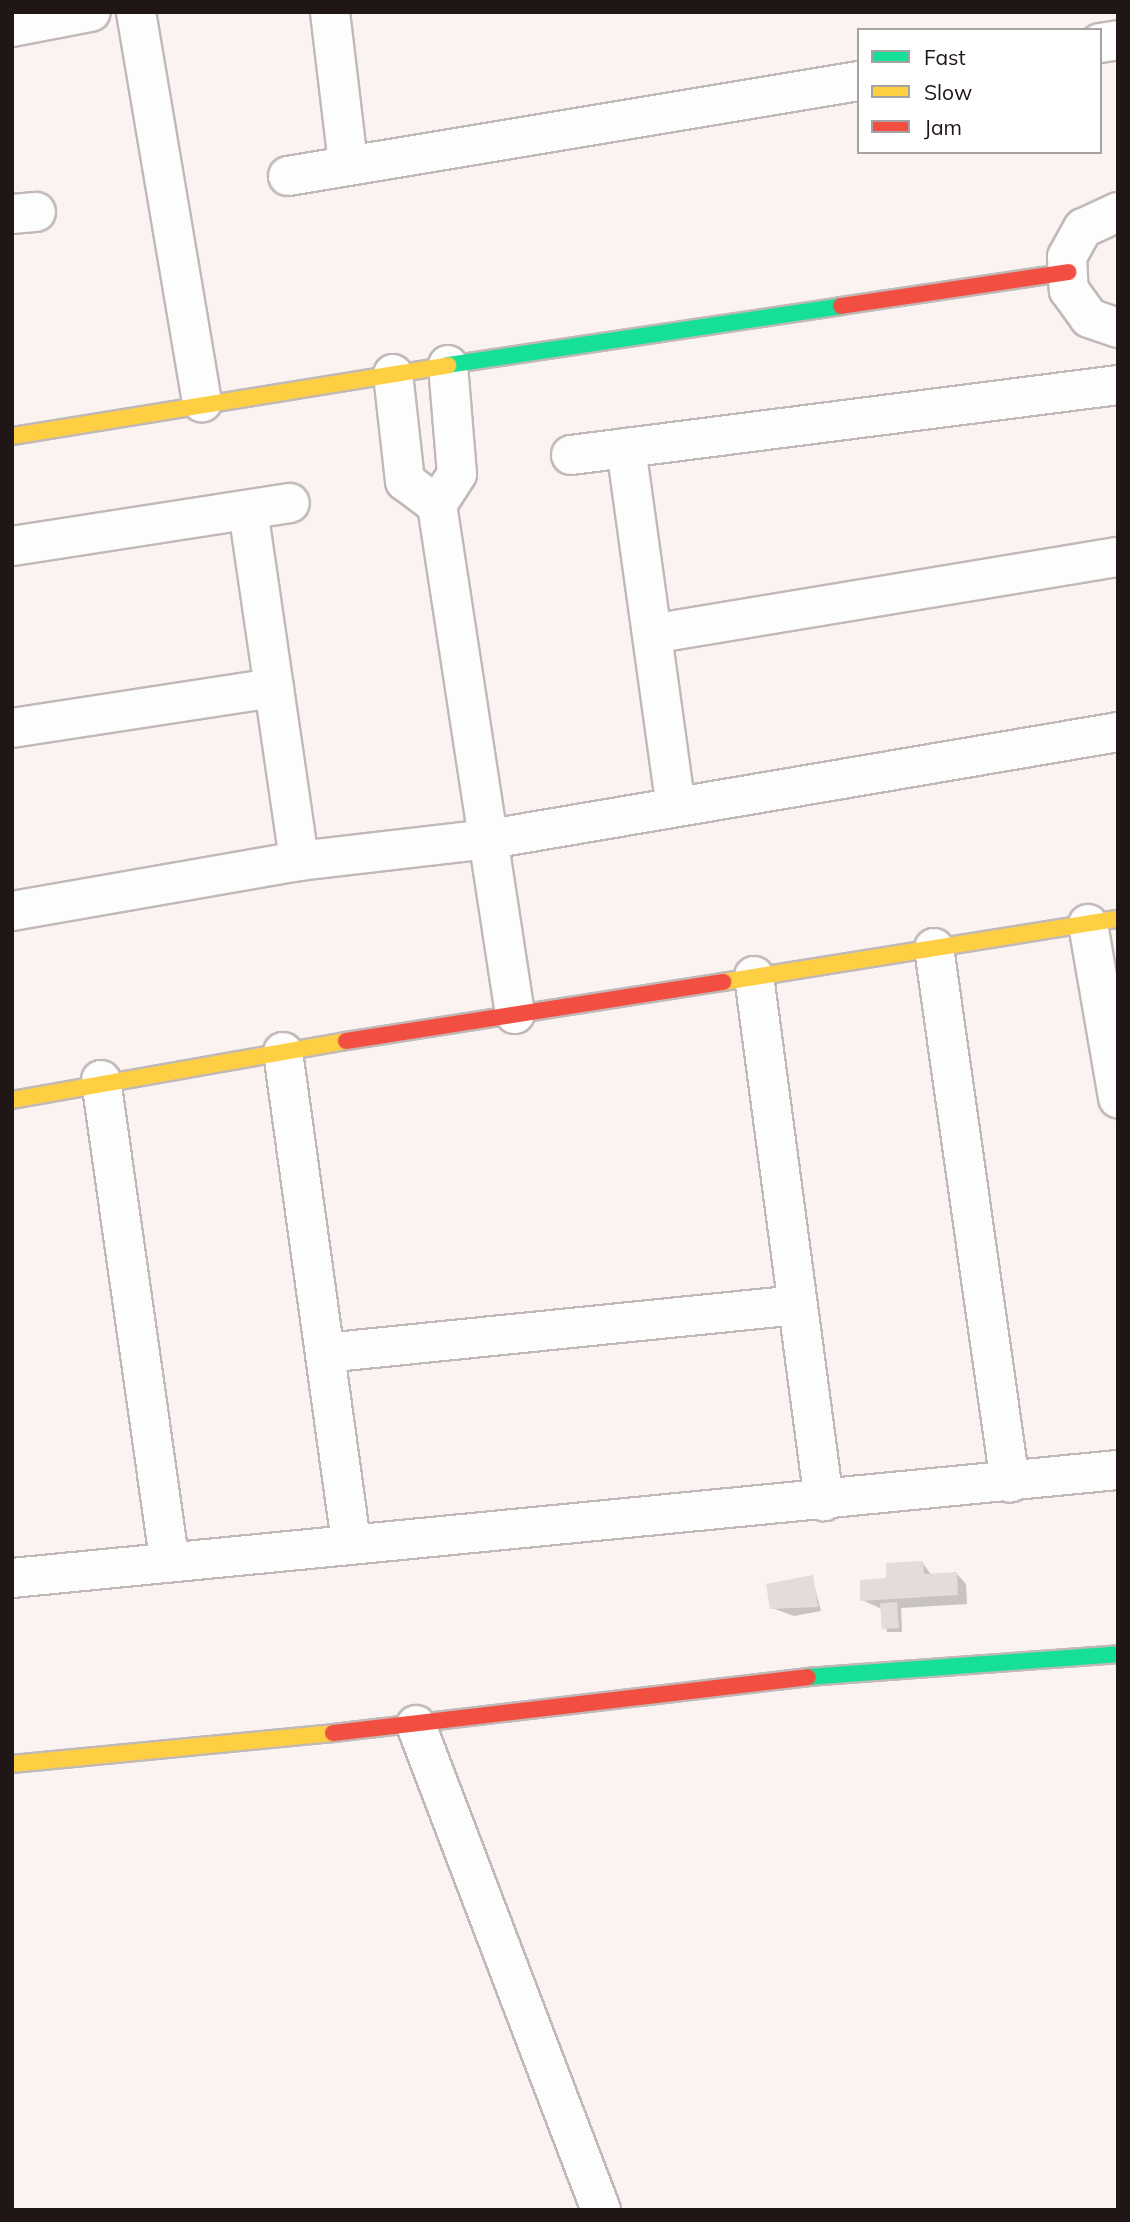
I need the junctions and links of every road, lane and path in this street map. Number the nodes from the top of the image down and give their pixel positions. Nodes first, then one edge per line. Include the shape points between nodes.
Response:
1 (91, 12) edge
2 (136, 12) edge
3 (330, 12) edge
4 (12, 27) edge
5 (857, 81) edge
6 (348, 162) junction
7 (288, 176) dead end
8 (1118, 212) edge
9 (1068, 272) junction
10 (1118, 328) edge
11 (448, 365) junction
12 (393, 374) junction
13 (1118, 385) edge
14 (202, 402) junction
15 (12, 436) edge
16 (626, 448) junction
17 (571, 455) dead end
18 (290, 503) dead end
19 (437, 505) junction
20 (248, 510) junction
21 (12, 547) edge
22 (1118, 557) edge
23 (652, 634) junction
24 (274, 688) junction
25 (12, 727) edge
26 (1118, 732) edge
27 (676, 807) junction
28 (490, 839) junction
29 (299, 861) junction
30 (12, 911) edge
31 (1103, 921) edge
32 (934, 948) junction
33 (754, 976) junction
34 (514, 1014) junction
35 (283, 1052) junction
36 (101, 1080) junction
37 (1118, 1098) edge
38 (12, 1100) edge
39 (798, 1305) junction
40 (325, 1353) junction
41 (1118, 1470) edge
42 (1010, 1483) junction
43 (824, 1501) junction
44 (351, 1543) junction
45 (170, 1562) junction
46 (12, 1578) edge
47 (1118, 1654) edge
48 (416, 1725) junction
49 (12, 1764) edge
50 (601, 2210) edge

1 - 4 street
2 - 14 street
3 - 6 street
5 - 6 street
6 - 7 street
8 - 9 street via 1083,228 1067,257
9 - 10 street via 1069,290 1089,318
9 - 11 street
11 - 12 street
11 - 19 street via 457,474
12 - 14 street
12 - 19 street via 405,481
13 - 16 street
14 - 15 street
16 - 17 street
16 - 23 street
18 - 20 street
19 - 28 street
20 - 21 street
20 - 24 street
22 - 23 street
23 - 27 street
24 - 25 street
24 - 29 street
26 - 27 street
27 - 28 street
28 - 29 street
28 - 34 street
29 - 30 street
31 - 32 street
31 - 37 street
32 - 33 street
32 - 42 street
33 - 34 street
33 - 39 street
34 - 35 street
35 - 36 street
35 - 40 street
36 - 38 street
36 - 45 street
39 - 40 street
39 - 43 street
40 - 44 street
41 - 42 street
42 - 43 street
43 - 44 street
44 - 45 street
45 - 46 street
47 - 48 street via 819,1675
48 - 49 street
48 - 50 street

